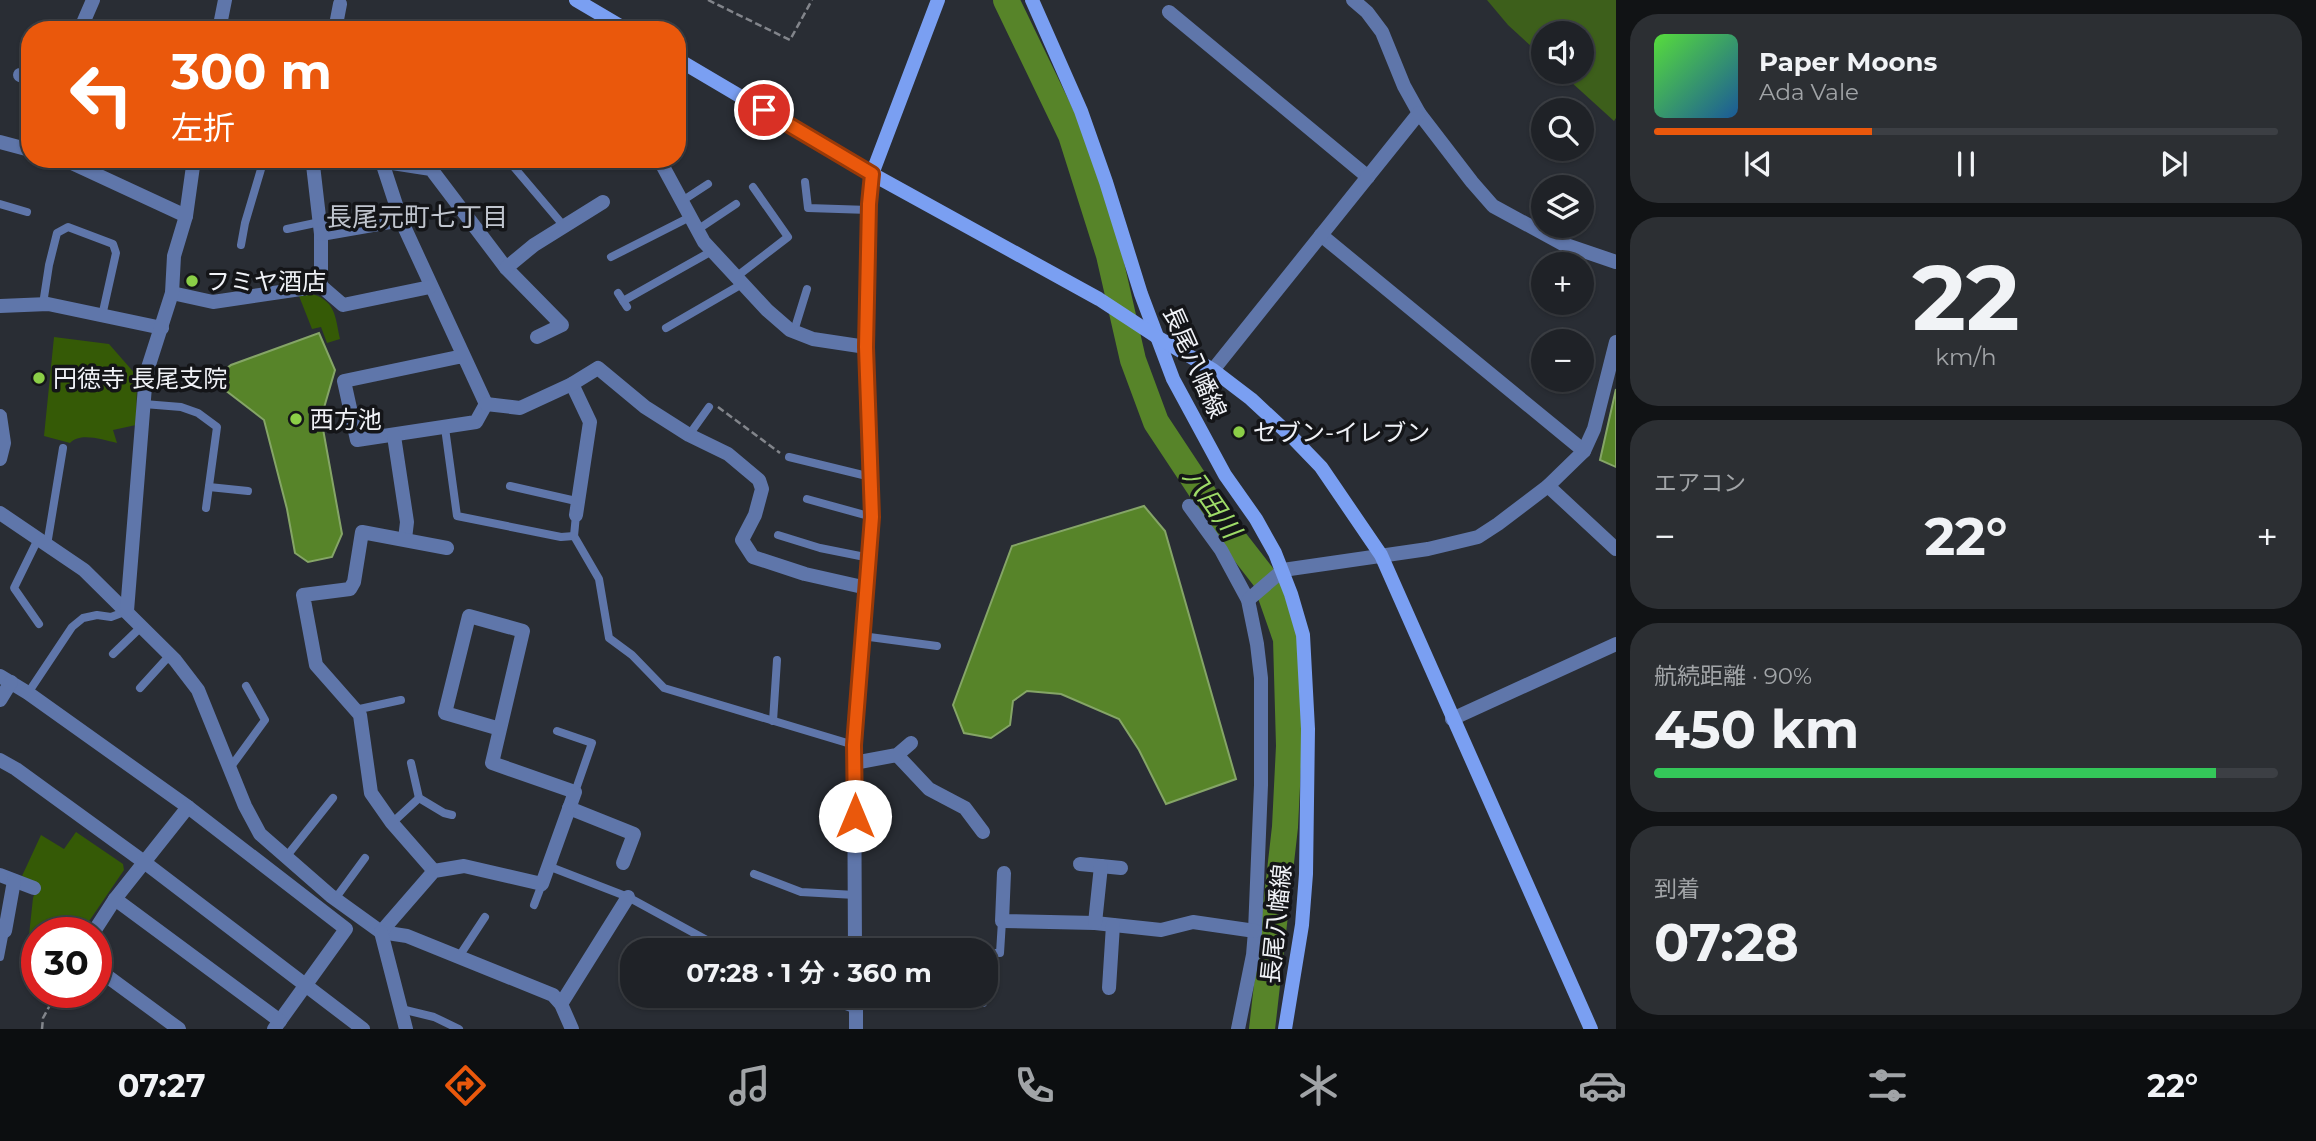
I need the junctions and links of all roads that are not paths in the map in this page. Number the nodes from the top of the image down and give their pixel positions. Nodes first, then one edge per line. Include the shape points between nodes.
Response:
1 (93, 0) edge
2 (225, 0) edge
3 (576, 0) edge
4 (938, 0) edge
5 (1032, 0) edge
6 (1353, 0) edge
7 (340, 4) dead end
8 (1170, 12) dead end
9 (84, 21) edge
10 (221, 21) edge
11 (337, 21) edge
12 (612, 21) edge
13 (686, 64) edge
14 (1419, 113) junction
15 (0, 142) edge
16 (21, 148) edge
17 (82, 168) edge
18 (193, 168) edge
19 (261, 168) edge
20 (313, 168) edge
21 (380, 168) edge
22 (425, 168) edge
23 (515, 168) edge
24 (664, 168) edge
25 (872, 174) junction
26 (1368, 177) junction
27 (805, 182) dead end
28 (708, 184) dead end
29 (753, 187) dead end
30 (682, 201) junction
31 (603, 202) dead end
32 (0, 204) edge
33 (736, 204) dead end
34 (869, 210) junction
35 (27, 212) dead end
36 (186, 216) junction
37 (401, 220) junction
38 (694, 223) junction
39 (563, 225) junction
40 (320, 228) junction
41 (287, 229) dead end
42 (1321, 235) junction
43 (241, 245) dead end
44 (712, 251) junction
45 (611, 257) dead end
46 (1616, 262) edge
47 (506, 268) junction
48 (739, 280) junction
49 (321, 286) junction
50 (430, 287) junction
51 (807, 289) dead end
52 (172, 293) junction
53 (623, 300) dead end
54 (43, 304) junction
55 (0, 306) edge
56 (102, 316) junction
57 (162, 328) junction
58 (666, 328) dead end
59 (794, 331) junction
60 (537, 337) dead end
61 (1157, 337) junction
62 (1616, 342) edge
63 (866, 347) junction
64 (463, 356) junction
65 (1213, 370) junction
66 (572, 383) junction
67 (144, 404) junction
68 (486, 404) junction
69 (709, 407) road end
70 (0, 416) edge
71 (445, 428) junction
72 (690, 435) junction
73 (394, 436) junction
74 (64, 448) dead end
75 (1584, 451) junction
76 (1, 452) edge
77 (789, 457) road end
78 (872, 477) junction
79 (510, 486) dead end
80 (1548, 486) junction
81 (209, 487) junction
82 (248, 491) dead end
83 (807, 499) dead end
84 (1189, 506) dead end
85 (206, 508) dead end
86 (576, 508) junction
87 (0, 513) edge
88 (872, 517) junction
89 (778, 535) dead end
90 (574, 536) junction
91 (405, 538) junction
92 (43, 542) junction
93 (447, 548) dead end
94 (1616, 549) edge
95 (1381, 555) junction
96 (870, 558) junction
97 (1277, 574) junction
98 (867, 588) junction
99 (1248, 600) junction
100 (127, 611) junction
101 (39, 624) dead end
102 (142, 626) junction
103 (862, 636) junction
104 (1616, 644) edge
105 (937, 646) dead end
106 (113, 654) dead end
107 (170, 655) junction
108 (777, 660) dead end
109 (5, 679) edge
110 (246, 686) dead end
111 (140, 688) dead end
112 (28, 693) junction
113 (401, 699) dead end
114 (0, 700) edge
115 (355, 710) junction
116 (1452, 719) junction
117 (773, 721) junction
118 (500, 729) junction
119 (557, 731) dead end
120 (911, 743) dead end
121 (854, 745) junction
122 (897, 755) junction
123 (0, 760) edge
124 (411, 763) dead end
125 (854, 763) junction
126 (229, 768) junction
127 (575, 792) junction
128 (333, 798) dead end
129 (419, 798) junction
130 (188, 807) junction
131 (569, 808) junction
132 (452, 814) dead end
133 (392, 823) junction
134 (983, 832) dead end
135 (286, 857) junction
136 (365, 858) dead end
137 (144, 862) junction
138 (623, 863) dead end
139 (1080, 864) dead end
140 (548, 866) junction
141 (1101, 866) junction
142 (1121, 868) dead end
143 (433, 871) junction
144 (1004, 873) dead end
145 (754, 874) dead end
146 (7, 878) edge
147 (542, 884) junction
148 (34, 888) dead end
149 (855, 895) junction
150 (628, 897) junction
151 (115, 899) junction
152 (335, 899) junction
153 (534, 905) dead end
154 (103, 917) edge
155 (485, 917) dead end
156 (1002, 921) junction
157 (1095, 923) junction
158 (1114, 925) junction
159 (3, 930) edge
160 (1255, 931) junction
161 (381, 932) junction
162 (703, 938) edge
163 (855, 938) edge
164 (998, 953) edge
165 (0, 957) edge
166 (458, 958) junction
167 (112, 980) edge
168 (305, 987) junction
169 (1109, 988) dead end
170 (561, 1003) junction
171 (856, 1008) edge
172 (401, 1009) junction
173 (278, 1026) edge
174 (179, 1029) edge
175 (363, 1029) edge
176 (406, 1029) edge
177 (460, 1029) edge
178 (572, 1029) edge
179 (856, 1029) edge
180 (1238, 1029) edge
181 (1285, 1029) edge
182 (1591, 1029) edge

1 - 9 street
2 - 10 street
3 - 12 street
4 - 25 street
5 - 61 street, 長尾八幡線 via 1081,111
6 - 14 street via 1382,32
7 - 11 street
8 - 26 street
13 - 25 street
14 - 26 street
14 - 46 street via 1493,206 1563,244
15 - 16 street
17 - 36 street
18 - 36 street
19 - 43 lane
20 - 40 street
21 - 37 street
22 - 47 street via 431,169
23 - 39 lane
24 - 30 street
25 - 34 street
25 - 61 street via 1099,299
26 - 42 street
27 - 34 lane via 808,208
28 - 30 lane
29 - 48 lane via 789,237
30 - 38 street
31 - 39 street
32 - 35 lane
33 - 38 lane
34 - 63 street
36 - 52 street via 174,256
37 - 40 street
37 - 50 street
38 - 44 street
38 - 45 lane
39 - 47 street
40 - 41 lane
40 - 49 street
42 - 65 street
42 - 75 street
44 - 48 street
44 - 53 lane
47 - 60 street via 562,324
48 - 58 lane
48 - 59 street
49 - 50 street via 343,305
49 - 52 street via 213,302
50 - 64 street
51 - 59 lane
52 - 57 street
54 - 55 street
54 - 56 street
54 - 56 lane via 57,233 68,226 113,244 116,253
56 - 57 street
57 - 67 street via 146,374
59 - 63 street via 813,339
61 - 65 street
61 - 97 street, 長尾八幡線 via 1195,423 1256,519
62 - 75 street
63 - 78 street
64 - 68 street
64 - 73 street via 344,381 357,440
65 - 95 street via 1251,398 1321,467
66 - 68 street via 520,408
66 - 72 street via 598,368 645,407
66 - 86 street via 590,422
67 - 81 lane via 198,412 216,427
67 - 100 street
68 - 71 street via 476,422
69 - 72 lane
70 - 76 street
71 - 73 street
71 - 90 lane via 457,516
72 - 98 street via 728,454 759,480 762,489 755,515 742,540 752,556 805,575
73 - 91 street via 407,522
74 - 92 lane
75 - 80 street
77 - 78 lane
78 - 88 street
79 - 86 lane
80 - 94 street
80 - 95 street via 1478,537
81 - 82 lane
81 - 85 lane
83 - 88 lane
84 - 99 street via 1221,550
86 - 90 lane
87 - 92 street
88 - 96 street
89 - 96 lane
90 - 117 lane via 599,579 609,638 664,688
91 - 93 street
91 - 115 street via 362,532 350,589 303,595 316,665
92 - 100 street via 84,570
92 - 101 lane via 14,587
95 - 97 street
95 - 116 street
96 - 98 street
97 - 99 street
97 - 181 street, 長尾八幡線 via 1303,635 1308,729 1306,874
98 - 103 street
99 - 160 street via 1261,678
100 - 102 street
100 - 112 lane via 78,622
102 - 106 lane
102 - 107 street
103 - 105 lane
103 - 121 street
104 - 116 street
107 - 111 lane
107 - 126 street via 198,690
108 - 117 lane
109 - 112 street
109 - 114 street
110 - 126 lane via 265,720
112 - 130 street
113 - 115 lane
115 - 133 street via 360,715 371,793
116 - 182 street
117 - 121 lane
118 - 118 street via 523,631 470,616 445,713
118 - 127 street via 492,763
119 - 127 lane via 592,743
120 - 122 street
121 - 125 street
122 - 125 street
122 - 134 street via 929,789 965,808
123 - 137 street
124 - 129 lane
125 - 149 street
126 - 135 street via 260,834
127 - 131 street
128 - 135 lane
129 - 132 lane
129 - 133 lane
130 - 137 street
130 - 168 street via 346,929
131 - 138 street via 634,834
131 - 140 street
133 - 143 street
135 - 152 street
136 - 152 lane
137 - 151 street
137 - 168 street
139 - 141 street
140 - 147 street
140 - 150 lane
141 - 142 street
141 - 157 street
143 - 147 street via 464,866
143 - 161 street
144 - 156 street
145 - 149 lane via 801,892
146 - 148 street
146 - 159 street
147 - 153 lane
149 - 163 street
150 - 162 lane
150 - 170 street
151 - 154 street
151 - 173 street
152 - 161 street
155 - 166 lane
156 - 157 street
156 - 164 lane
157 - 158 street
158 - 160 street via 1161,930 1193,922
158 - 169 street
159 - 165 lane
160 - 180 street
161 - 166 street via 407,936
161 - 172 street
166 - 170 street via 553,995
167 - 174 street
168 - 173 street
168 - 175 street
170 - 178 street
171 - 179 street
172 - 176 street
172 - 177 lane

